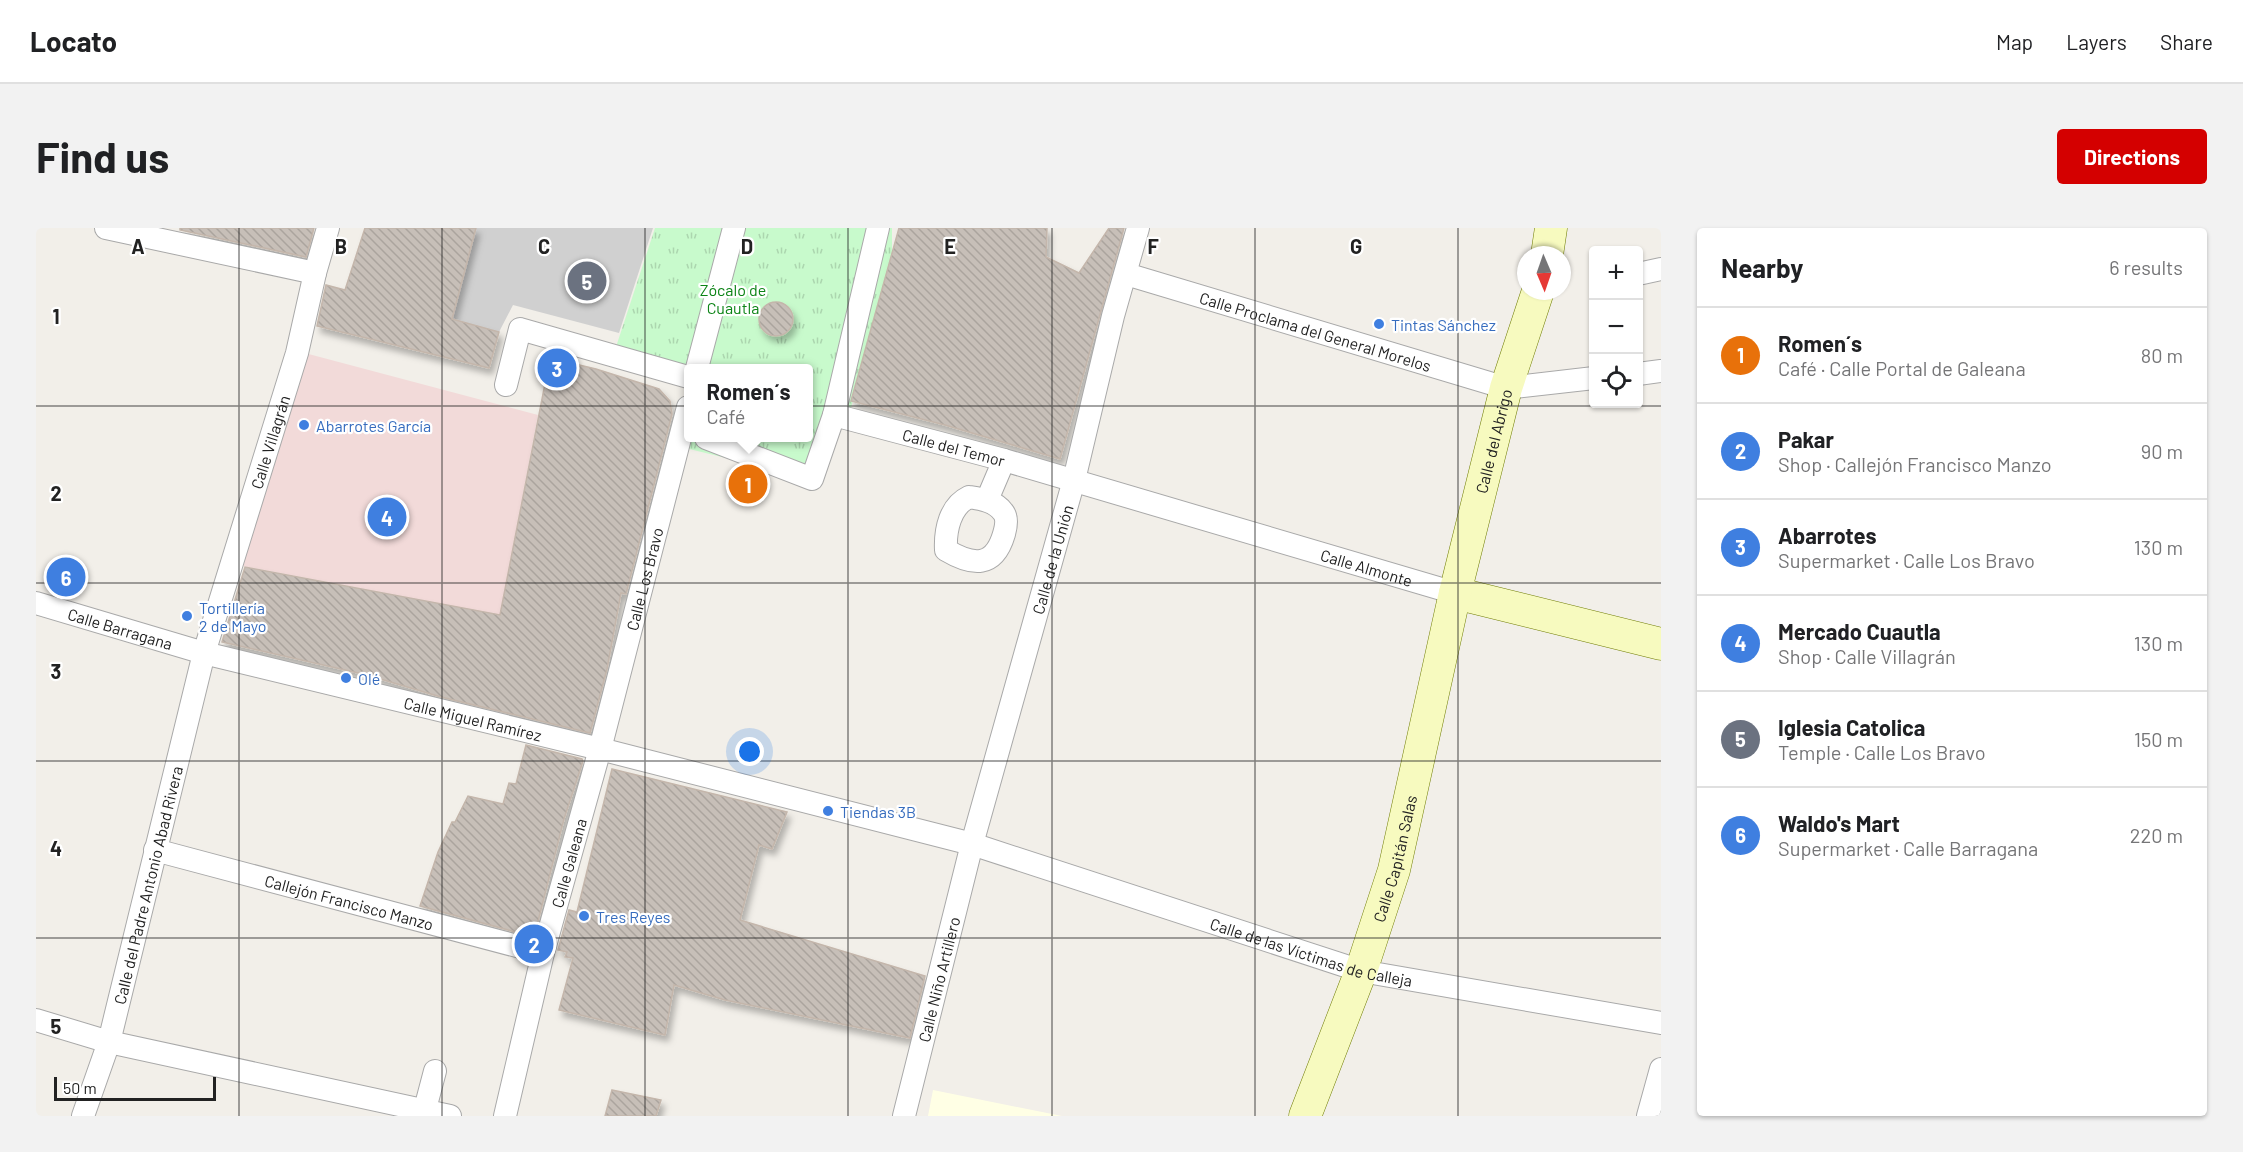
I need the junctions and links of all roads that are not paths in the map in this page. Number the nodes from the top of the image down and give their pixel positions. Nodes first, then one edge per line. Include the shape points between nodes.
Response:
1 (106, 228) edge
2 (328, 228) edge
3 (1138, 228) edge
4 (1551, 228) edge
5 (733, 229) edge
6 (877, 232) edge
7 (1548, 246) edge
8 (1661, 269) edge
9 (1643, 272) edge
10 (315, 273) junction
11 (1126, 274) junction
12 (1535, 300) edge
13 (698, 364) edge
14 (1661, 371) edge
15 (1643, 373) edge
16 (684, 377) edge
17 (1589, 378) edge
18 (506, 385) dead end
19 (1506, 388) junction
20 (834, 416) junction
21 (684, 430) edge
22 (716, 442) edge
23 (1004, 460) junction
24 (1074, 480) junction
25 (987, 500) dead end
26 (1455, 593) junction
27 (36, 603) edge
28 (1661, 644) edge
29 (204, 653) junction
30 (600, 749) junction
31 (972, 844) junction
32 (154, 850) junction
33 (543, 953) junction
34 (1361, 971) junction
35 (36, 1020) edge
36 (1661, 1023) edge
37 (109, 1042) junction
38 (1661, 1069) edge
39 (435, 1071) dead end
40 (425, 1109) junction
41 (82, 1116) edge
42 (450, 1116) edge
43 (505, 1116) edge
44 (904, 1116) edge
45 (1305, 1116) edge
46 (1648, 1116) edge

1 - 10 street
2 - 10 street, Calle Villagrán
3 - 11 street, Calle de la Unión
4 - 7 street
5 - 13 street
6 - 20 street
8 - 9 street
10 - 29 street, Calle Villagrán via 297,353
11 - 19 street, Calle Proclama del General Morelos
11 - 24 street, Calle de la Unión
12 - 19 street, Calle del Abrigo
14 - 15 street
16 - 18 street via 520,329
17 - 19 street
19 - 26 street, Calle del Abrigo
20 - 22 street via 812,479
20 - 23 street, Calle del Temor
21 - 30 street, Calle Los Bravo
23 - 24 street, Calle del Temor
23 - 25 street
24 - 26 street, Calle Almonte
24 - 31 street, Calle de la Unión
26 - 28 street, Calle Almonte
26 - 34 street, Calle Capitán Salas via 1394,870
27 - 29 street, Calle Barragana
29 - 30 street, Calle Miguel Ramírez
29 - 32 street, Calle del Padre Antonio Abad Rivera
30 - 31 street, Calle Miguel Ramírez
30 - 33 street, Calle Galeana
31 - 34 street, Calle de las Víctimas de Calleja
31 - 44 street, Calle Niño Artillero
32 - 33 street, Callejón Francisco Manzo
32 - 37 street, Calle del Padre Antonio Abad Rivera
33 - 43 street, Calle Galeana
34 - 36 street, Calle de las Víctimas de Calleja
34 - 45 street, Calle Capitán Salas
35 - 37 street
37 - 40 street
37 - 41 street, Calle del Padre Antonio Abad Rivera
38 - 46 street
39 - 40 street
40 - 42 street

